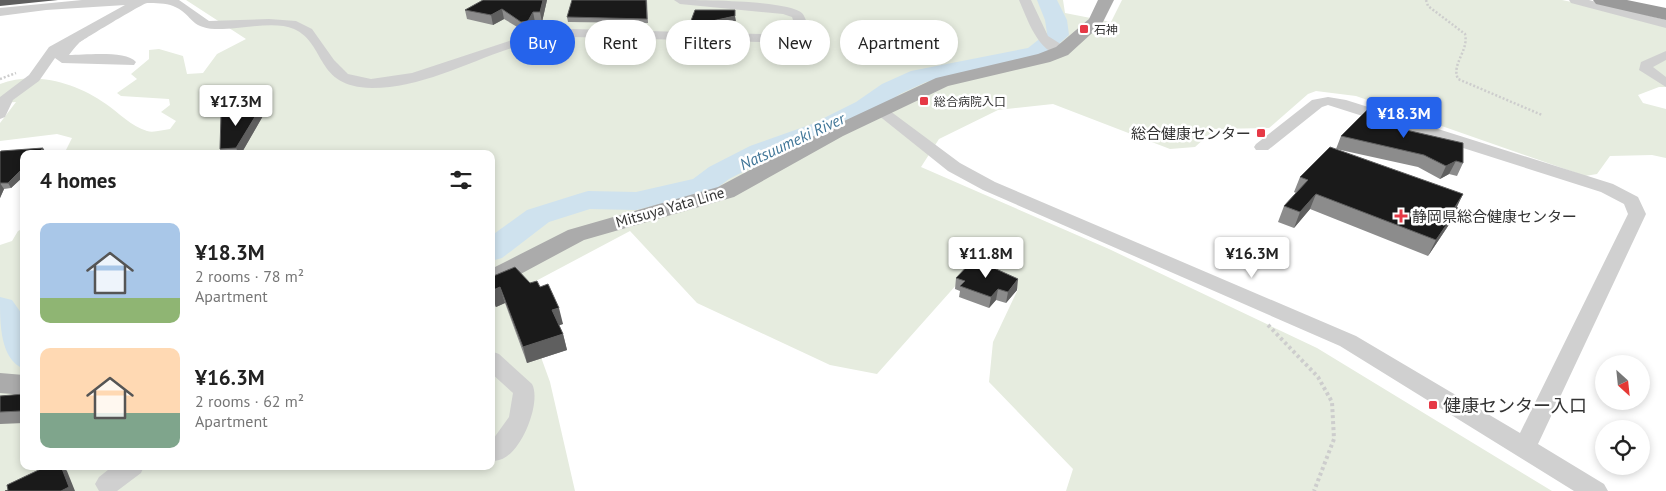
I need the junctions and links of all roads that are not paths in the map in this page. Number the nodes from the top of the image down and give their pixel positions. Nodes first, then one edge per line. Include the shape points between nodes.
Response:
1 (141, 0) edge
2 (149, 0) edge
3 (680, 0) edge
4 (1025, 0) edge
5 (1106, 0) edge
6 (1576, 0) edge
7 (1602, 0) edge
8 (88, 1) edge
9 (0, 12) edge
10 (1666, 14) edge
11 (1666, 24) edge
12 (80, 38) junction
13 (1060, 50) junction
14 (1666, 55) edge
15 (129, 62) dead end
16 (1666, 82) edge
17 (881, 111) junction
18 (0, 114) edge
19 (1262, 147) dead end
20 (495, 277) edge
21 (495, 364) edge
22 (0, 383) edge
23 (20, 385) edge
24 (1525, 447) junction
25 (497, 452) dead end
26 (127, 470) edge
27 (108, 484) dead end
28 (1595, 491) edge

1 - 8 street
1 - 12 street
2 - 3 street via 164,0 185,7 203,24 299,27 338,74 369,83 415,77 522,41 554,35 760,38 787,33 800,23 797,15 786,10
4 - 13 street via 1042,38
5 - 13 main road, Mitsuya Yata Line via 1096,21
6 - 11 street
7 - 10 highway
8 - 9 street
12 - 15 street via 65,49 60,55 62,58
12 - 18 street via 54,50 34,78 7,98
13 - 17 main road, Mitsuya Yata Line via 1044,58 942,82
14 - 16 street via 1646,65 1651,75
17 - 20 main road, Mitsuya Yata Line via 726,192 576,235
17 - 24 street via 972,177 1340,338
19 - 24 street via 1317,103 1342,103 1598,185 1632,201 1637,214
21 - 25 street via 524,390 523,412 517,428
22 - 23 main road
24 - 28 street
26 - 27 street

